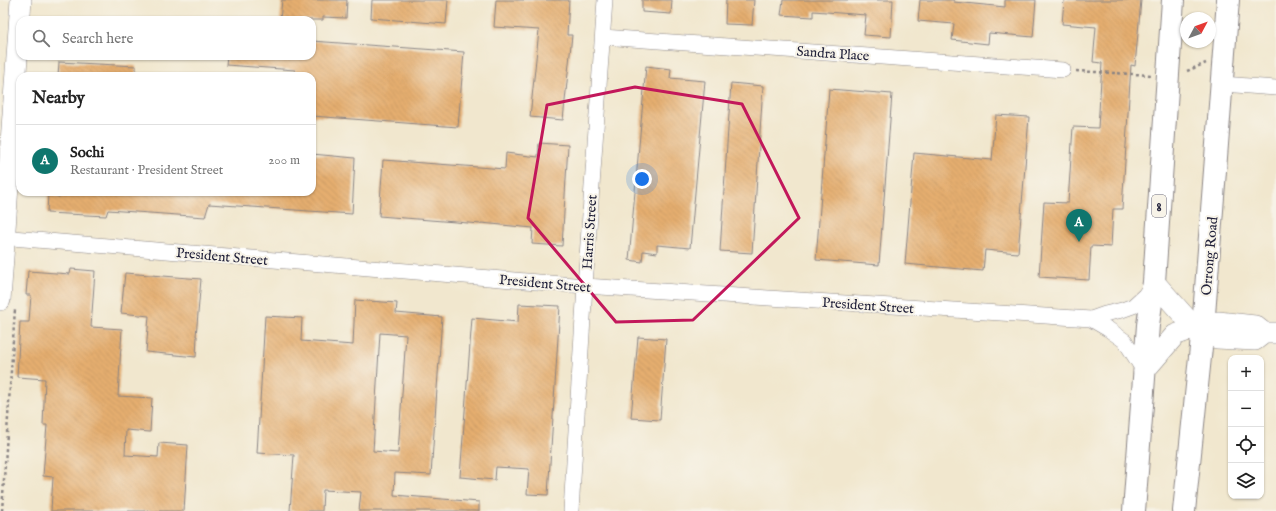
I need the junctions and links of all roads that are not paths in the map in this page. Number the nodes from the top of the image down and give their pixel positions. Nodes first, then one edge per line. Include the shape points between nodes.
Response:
1 (21, 0) edge
2 (605, 0) edge
3 (1173, 0) edge
4 (1228, 0) edge
5 (20, 16) edge
6 (603, 36) junction
7 (16, 60) edge
8 (1063, 70) road end
9 (1222, 84) junction
10 (1276, 88) edge
11 (2, 238) edge
12 (1154, 282) junction
13 (585, 286) junction
14 (7, 303) edge
15 (1091, 320) junction
16 (1203, 328) junction
17 (1270, 333) edge
18 (1144, 371) junction
19 (571, 511) edge
20 (1134, 511) edge
21 (1184, 511) edge

1 - 5 street
2 - 6 street, Harris Street
3 - 12 highway, 8 via 1157,72
4 - 9 highway, Orrong Road
6 - 8 street, Sandra Place
6 - 13 street, Harris Street
7 - 11 street
9 - 10 street
9 - 16 highway, Orrong Road
11 - 13 street, President Street
11 - 14 street
12 - 15 street, President Street via 1133,306
12 - 16 street via 1187,319
12 - 18 highway, 8
13 - 15 street, President Street
13 - 19 street, Harris Street
15 - 18 street, President Street via 1125,341
16 - 17 street via 1218,322 1255,326
16 - 18 street via 1175,335
16 - 21 highway, Orrong Road
18 - 20 highway, 8

